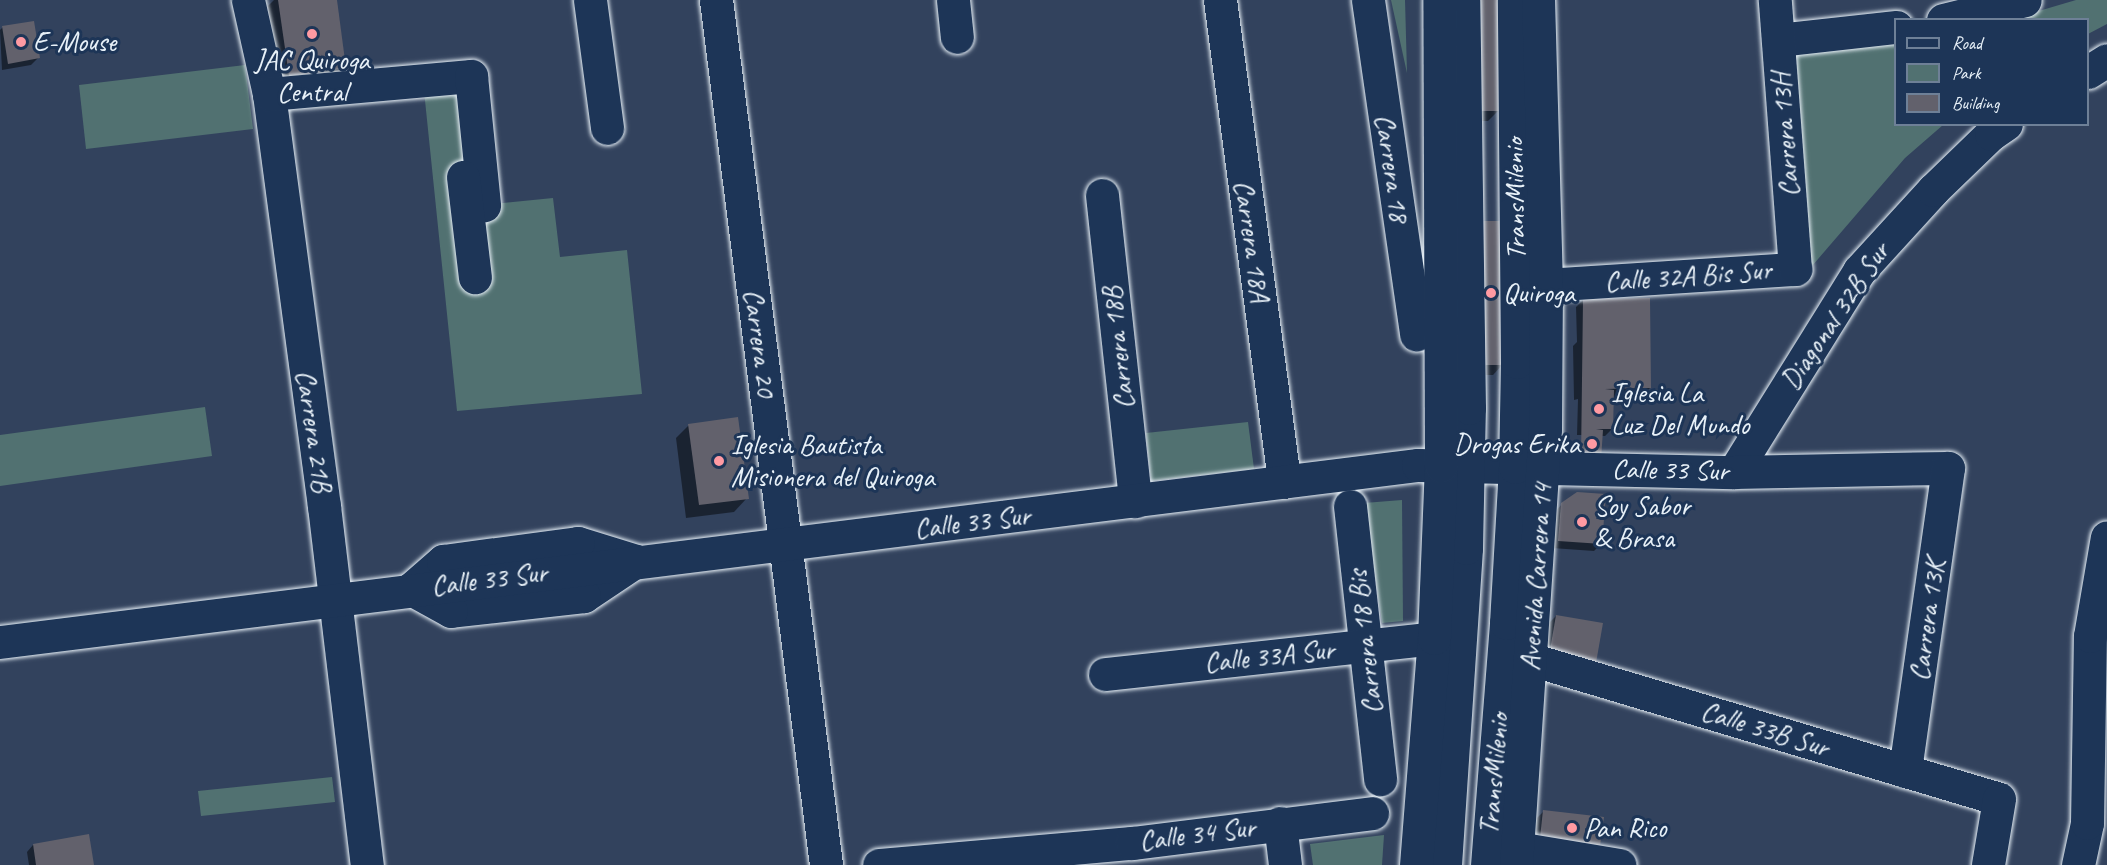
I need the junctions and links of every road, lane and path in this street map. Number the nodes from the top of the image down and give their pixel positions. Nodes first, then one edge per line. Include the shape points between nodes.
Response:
1 (248, 0) edge
2 (590, 0) edge
3 (716, 0) edge
4 (953, 0) edge
5 (1220, 0) edge
6 (1368, 0) edge
7 (1439, 0) edge
8 (1463, 0) edge
9 (1514, 0) edge
10 (1538, 0) edge
11 (1775, 0) edge
12 (2025, 0) edge
13 (1951, 18) edge
14 (1894, 27) edge
15 (957, 37) dead end
16 (1778, 40) junction
17 (2107, 60) edge
18 (2089, 71) edge
19 (461, 77) junction
20 (269, 94) junction
21 (2003, 126) edge
22 (607, 128) dead end
23 (1102, 195) dead end
24 (484, 205) dead end
25 (1795, 269) joint
26 (475, 277) dead end
27 (1546, 285) junction
28 (1416, 335) dead end
29 (1455, 466) junction
30 (1529, 467) junction
31 (1948, 468) joint
32 (1734, 472) junction
33 (1284, 482) junction
34 (1135, 501) junction
35 (1350, 506) dead end
36 (2107, 537) edge
37 (785, 544) junction
38 (335, 599) junction
39 (1434, 638) junction
40 (0, 642) edge
41 (1365, 645) junction
42 (1530, 658) junction
43 (1105, 674) dead end
44 (1905, 771) junction
45 (1380, 779) dead end
46 (1372, 813) dead end
47 (1280, 823) junction
48 (1516, 857) edge
49 (367, 865) edge
50 (826, 865) edge
51 (879, 865) edge
52 (1285, 865) edge
53 (1416, 865) edge
54 (1445, 865) edge
55 (1487, 865) edge
56 (1620, 865) edge
57 (1988, 865) edge
58 (2078, 865) edge

1 - 20 street, Carrera 21B
2 - 22 street
3 - 37 street, Carrera 20
4 - 15 street
5 - 33 street, Carrera 18A
6 - 28 street, Carrera 18
7 - 29 street
8 - 29 street, TransMilenio via 1470,363
9 - 30 street, TransMilenio via 1517,350
10 - 27 street, Avenida Carrera 14
11 - 16 street, Carrera 13H
12 - 13 street
14 - 16 street
16 - 25 street, Carrera 13H
17 - 18 street
19 - 20 street
19 - 24 street
19 - 26 street
20 - 38 street, Carrera 21B
21 - 32 street, Diagonal 32B Sur via 1932,190 1859,271
23 - 34 street, Carrera 18B
25 - 27 street, Calle 32A Bis Sur
27 - 30 street, Avenida Carrera 14
29 - 30 street, Calle 33 Sur
29 - 33 street, Calle 33 Sur via 1419,465
29 - 39 street
29 - 54 street, TransMilenio via 1460,657
30 - 32 street, Calle 33 Sur
30 - 42 street, Avenida Carrera 14
30 - 55 street, TransMilenio via 1506,623
31 - 32 street, Calle 33 Sur
31 - 44 street, Carrera 13K
33 - 34 street, Calle 33 Sur
34 - 37 street, Calle 33 Sur
35 - 41 street, Carrera 18 Bis
36 - 58 street via 2090,636 2087,823
37 - 38 street, Calle 33 Sur
37 - 50 street, Carrera 20
38 - 40 street, Calle 33 Sur
38 - 49 street, Carrera 21B
39 - 41 street, Calle 33A Sur
39 - 53 street
41 - 43 street, Calle 33A Sur
41 - 45 street, Carrera 18 Bis
42 - 44 street, Calle 33B Sur
42 - 48 street, Avenida Carrera 14
44 - 57 street, Calle 33B Sur via 1999,800
46 - 47 street, Calle 34 Sur
47 - 51 street, Calle 34 Sur via 1132,843
47 - 52 street
48 - 56 street

